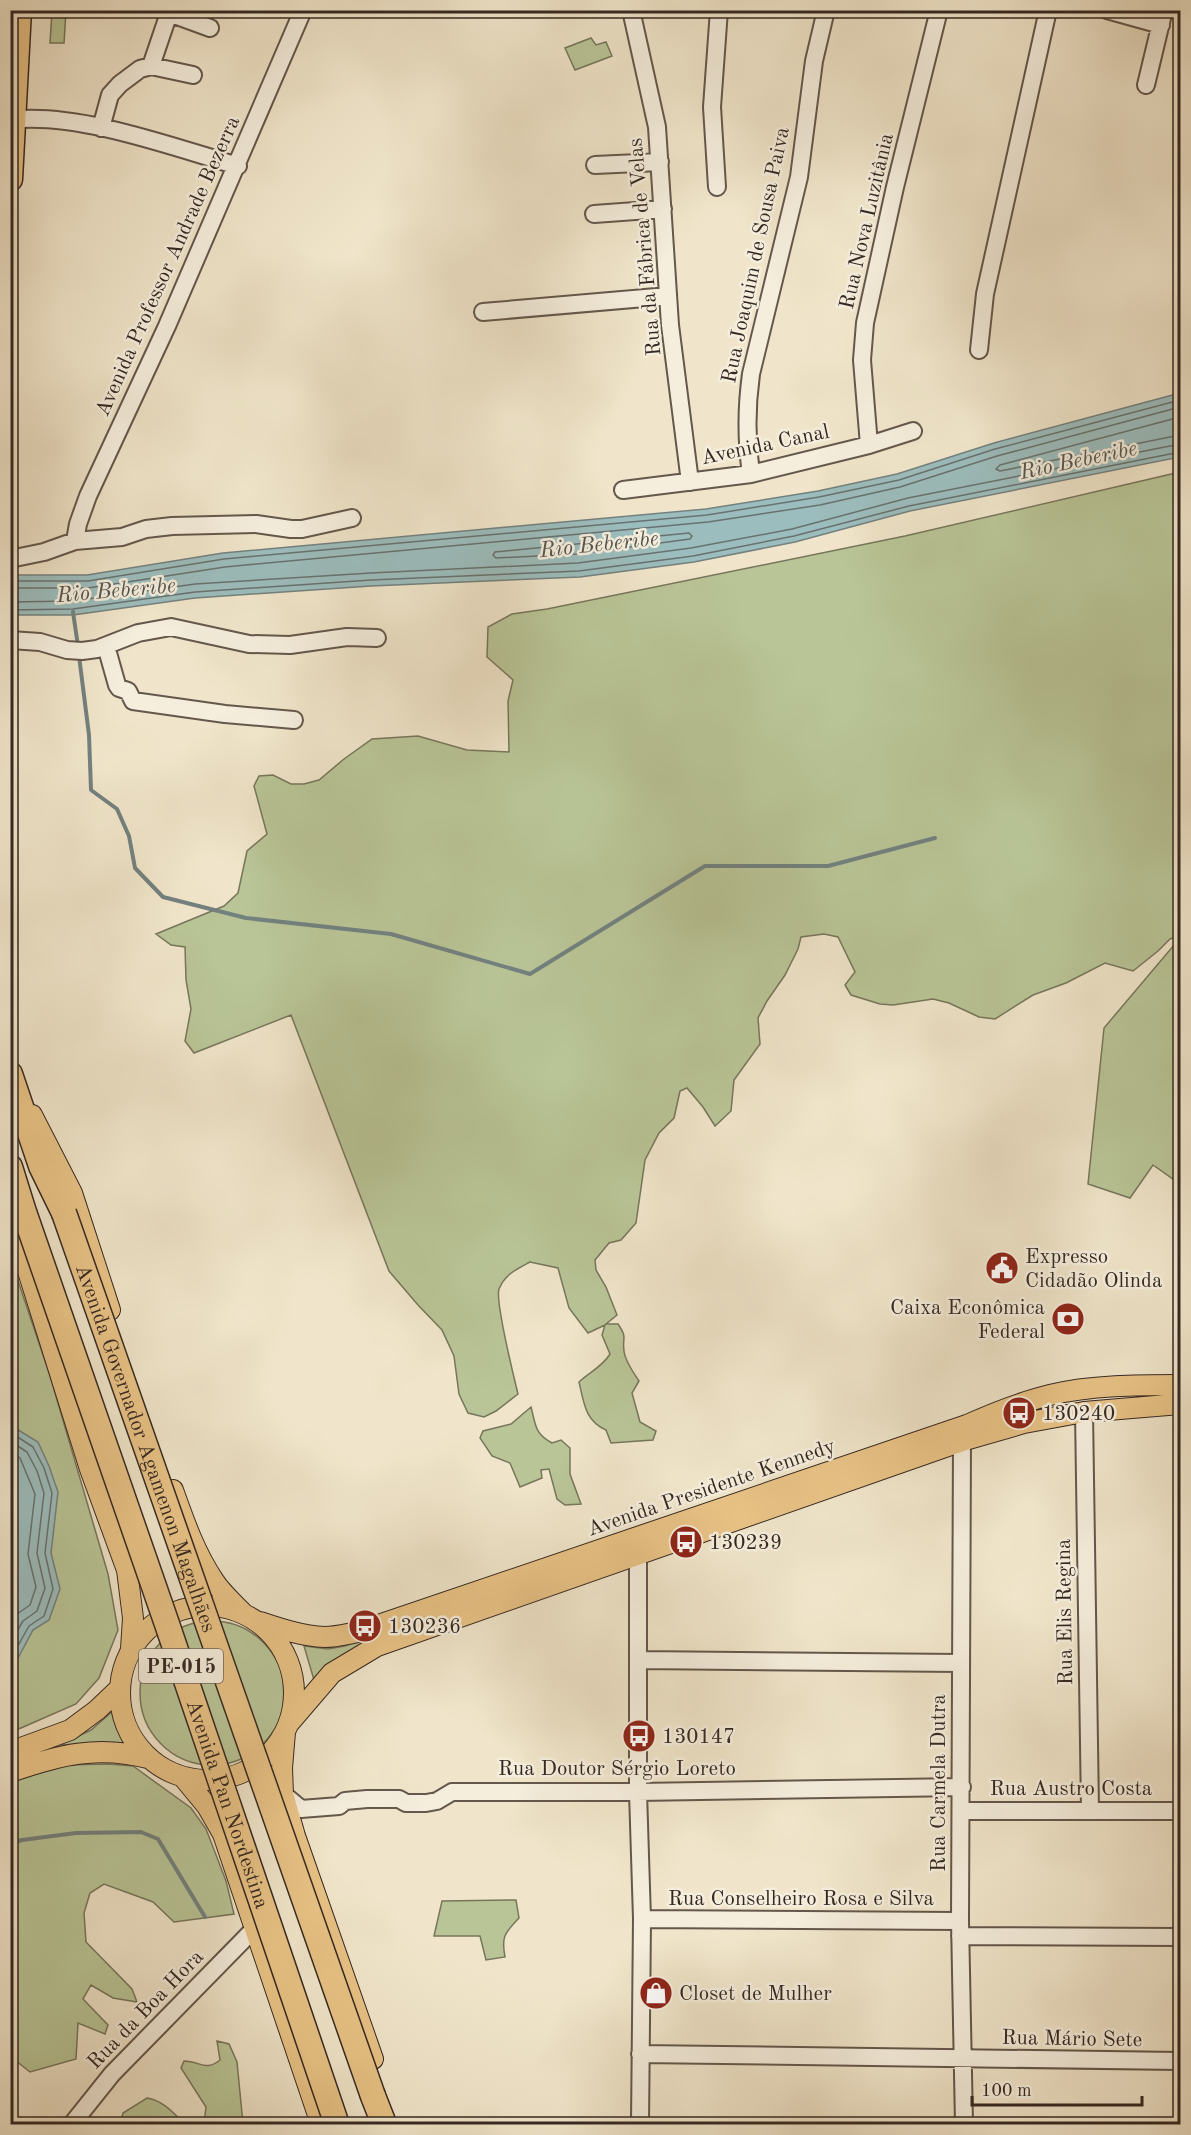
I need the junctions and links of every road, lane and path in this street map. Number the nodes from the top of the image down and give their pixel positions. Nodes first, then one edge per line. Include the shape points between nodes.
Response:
1 (19, 10) edge
2 (303, 10) edge
3 (631, 10) edge
4 (719, 10) edge
5 (826, 10) edge
6 (939, 10) edge
7 (1048, 10) edge
8 (1107, 10) edge
9 (170, 12) edge
10 (1163, 18) edge
11 (210, 28) dead end
12 (151, 66) junction
13 (194, 75) dead end
14 (1146, 84) dead end
15 (13, 120) edge
16 (101, 128) junction
17 (660, 162) junction
18 (595, 165) dead end
19 (238, 166) junction
20 (10, 178) edge
21 (717, 187) dead end
22 (663, 209) junction
23 (594, 214) dead end
24 (668, 296) junction
25 (483, 312) dead end
26 (979, 350) dead end
27 (914, 431) dead end
28 (870, 445) junction
29 (751, 474) junction
30 (690, 482) junction
31 (623, 490) dead end
32 (352, 518) dead end
33 (75, 541) junction
34 (10, 559) edge
35 (377, 638) dead end
36 (10, 640) edge
37 (106, 646) junction
38 (294, 720) dead end
39 (10, 1073) edge
40 (10, 1167) edge
41 (17, 1213) edge
42 (1180, 1386) edge
43 (1180, 1404) edge
44 (1084, 1412) junction
45 (962, 1441) junction
46 (638, 1555) junction
47 (242, 1612) junction
48 (260, 1622) junction
49 (131, 1649) junction
50 (639, 1660) junction
51 (961, 1663) junction
52 (119, 1689) junction
53 (288, 1727) junction
54 (10, 1752) edge
55 (148, 1758) junction
56 (10, 1772) edge
57 (183, 1777) junction
58 (962, 1788) junction
59 (638, 1792) junction
60 (283, 1794) junction
61 (1090, 1810) junction
62 (1180, 1811) edge
63 (961, 1812) junction
64 (642, 1919) junction
65 (255, 1928) junction
66 (960, 1929) junction
67 (1180, 1937) edge
68 (640, 2054) junction
69 (963, 2059) junction
70 (1180, 2061) edge
71 (72, 2124) edge
72 (331, 2124) edge
73 (384, 2124) edge
74 (395, 2124) edge
75 (640, 2124) edge
76 (964, 2124) edge

1 - 15 highway
2 - 19 street, Avenida Professor Andrade Bezerra
3 - 17 street, Rua da Fábrica de Velas via 657,127
4 - 21 street via 712,107
5 - 29 street, Rua Joaquim de Sousa Paiva via 814,61 799,177 751,375 746,439
6 - 28 street, Rua Nova Luzitânia via 866,323 862,360
7 - 26 street via 985,294
8 - 10 street
9 - 11 street
9 - 12 street
10 - 14 street
12 - 13 street
12 - 16 street via 128,76 110,95
15 - 16 street via 48,120
15 - 20 highway
16 - 19 street
17 - 18 street
17 - 22 street, Rua da Fábrica de Velas
19 - 33 street, Avenida Professor Andrade Bezerra via 88,496
22 - 23 street
22 - 24 street, Rua da Fábrica de Velas
24 - 25 street
24 - 30 street, Rua da Fábrica de Velas
27 - 28 street, Avenida Canal
28 - 29 street, Avenida Canal
29 - 30 street, Avenida Canal
30 - 31 street, Avenida Canal
32 - 33 street via 302,529 256,524 172,526 122,537
33 - 34 street
35 - 37 street via 249,644 171,627 138,633
36 - 37 street via 77,651
37 - 38 street via 117,685 128,691 133,700
39 - 47 main road, Avenida Governador Agamenon Magalhães via 72,1193 193,1544 214,1582
39 - 73 highway, Avenida Governador Agamenon Magalhães / PE-015, bridge via 41,1166 64,1213
40 - 41 highway, PE-015
41 - 49 main road via 90,1468 127,1570 133,1618
41 - 72 highway, Avenida Pan Nordestina / PE-015, bridge via 167,1624
42 - 48 main road, Avenida Presidente Kennedy via 1116,1386 1029,1401 358,1632 313,1636
43 - 44 main road, Avenida Presidente Kennedy
44 - 45 main road, Avenida Presidente Kennedy via 1024,1423
44 - 61 street, Rua Elis Regina
45 - 46 main road, Avenida Presidente Kennedy
45 - 51 street, Rua Carmela Dutra
46 - 50 street
46 - 53 main road, Avenida Presidente Kennedy via 377,1646 332,1673
47 - 48 main road
47 - 49 main road via 206,1605 180,1610 155,1622
48 - 53 main road via 279,1642 291,1667 295,1695
49 - 52 main road
50 - 51 street
50 - 59 street
51 - 58 street, Rua Carmela Dutra
52 - 54 main road via 70,1730
52 - 55 main road via 123,1719 137,1747
53 - 57 main road via 276,1746 250,1769 209,1780
53 - 60 main road
55 - 56 main road via 88,1752 54,1757
55 - 57 main road
57 - 65 main road, Avenida Pan Nordestina via 224,1834
58 - 59 street, Rua Doutor Sérgio Loreto
58 - 63 street, Rua Carmela Dutra
59 - 60 street, Rua Doutor Sérgio Loreto via 452,1792 426,1803 367,1799 301,1809
59 - 64 street
60 - 74 main road
61 - 62 street, Rua Austro Costa
61 - 63 street, Rua Austro Costa
63 - 66 street, Rua Carmela Dutra
64 - 66 street, Rua Conselheiro Rosa e Silva
64 - 68 street
65 - 71 street, Rua da Boa Hora via 112,2074
65 - 72 main road, Avenida Pan Nordestina
66 - 67 street, Rua Conselheiro Rosa e Silva
66 - 69 street, Rua Carmela Dutra
68 - 69 street, Rua Mário Sete
68 - 75 street
69 - 70 street, Rua Mário Sete
69 - 76 street, Rua Carmela Dutra

